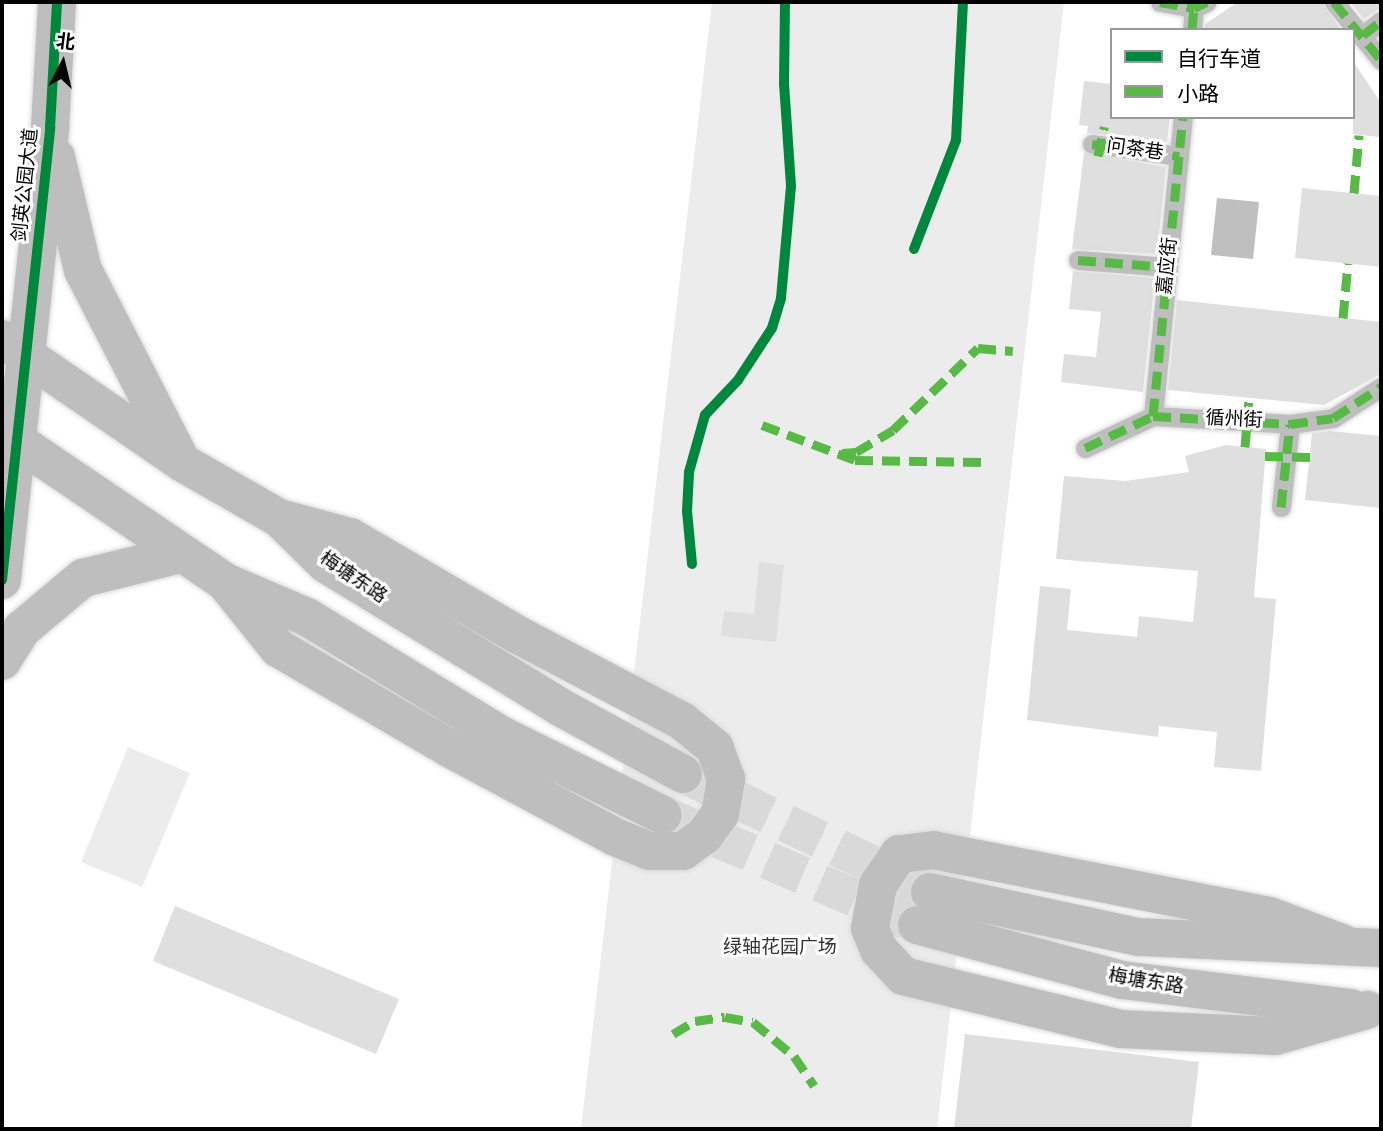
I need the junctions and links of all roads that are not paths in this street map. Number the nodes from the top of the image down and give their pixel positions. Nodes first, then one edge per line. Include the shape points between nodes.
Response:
1 (57, 2) edge
2 (1160, 2) edge
3 (1334, 2) edge
4 (1200, 5) edge
5 (1381, 21) edge
6 (1193, 28) edge
7 (1363, 35) junction
8 (1381, 61) edge
9 (1183, 119) edge
10 (50, 128) junction
11 (1092, 144) dead end
12 (1179, 156) junction
13 (1078, 260) dead end
14 (1168, 267) junction
15 (14, 347) edge
16 (1381, 387) edge
17 (1153, 416) junction
18 (1290, 424) junction
19 (10, 437) edge
20 (1085, 448) dead end
21 (183, 463) junction
22 (1282, 507) dead end
23 (279, 518) junction
24 (181, 554) junction
25 (2, 580) edge
26 (225, 582) junction
27 (2, 661) edge
28 (683, 774) tunnel mouth
29 (663, 815) tunnel mouth
30 (1342, 943) junction
31 (1381, 948) edge
32 (1374, 1010) edge

1 - 10 main road, 剑英公园大道
2 - 4 street
3 - 7 street
4 - 6 street
5 - 7 street
7 - 8 street
9 - 12 street, 嘉应街
10 - 15 main road, 剑英公园大道
10 - 21 main road via 83,270 139,387
11 - 12 street, 问茶巷
12 - 14 street, 嘉应街
13 - 14 street
14 - 17 street, 嘉应街
15 - 19 main road, 剑英公园大道
15 - 21 main road, 梅塘东路
16 - 18 street, 循州街 via 1333,418
17 - 18 street, 循州街
17 - 20 street, 循州街
18 - 22 street
19 - 24 main road
19 - 25 main road, 剑英公园大道
21 - 23 main road, 梅塘东路
23 - 26 main road via 350,537 518,635 682,721 715,748 726,779 720,814 704,836 683,851 649,851 615,837 449,748 278,648
23 - 28 main road, 梅塘东路 via 326,564 560,707
24 - 26 main road
24 - 27 main road via 83,578 22,629
26 - 29 main road via 307,617 503,736
30 - 31 main road, 梅塘东路
30 - 32 main road, 梅塘东路 via 1139,937 923,908 1122,981
30 - 32 main road via 1269,916 934,850 900,854 878,885 870,928 879,950 903,976 1120,1029 1275,1036

